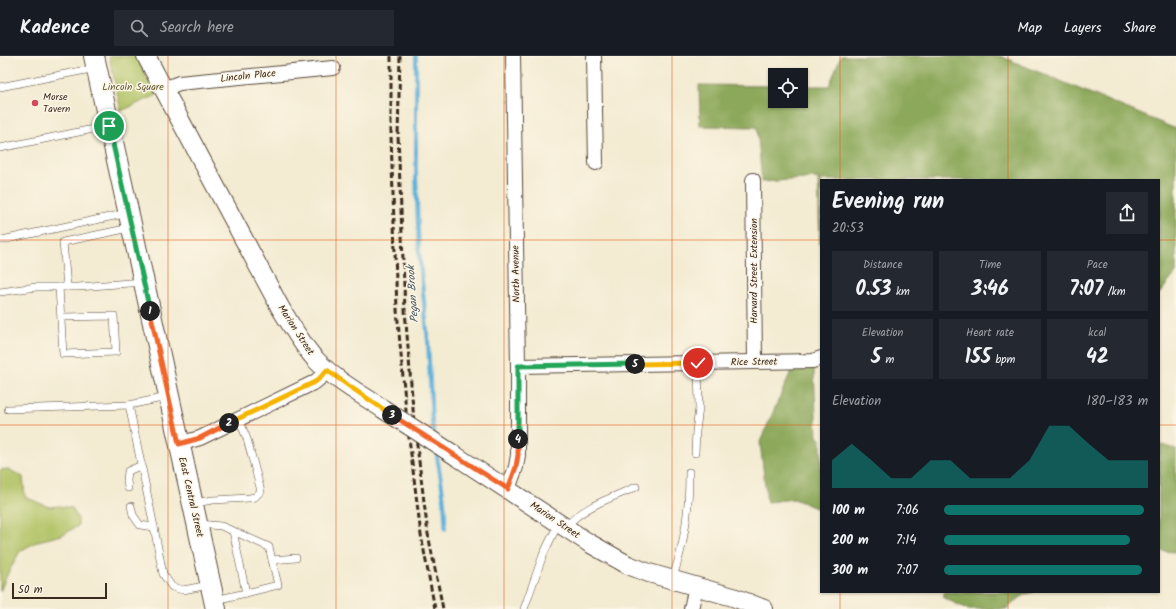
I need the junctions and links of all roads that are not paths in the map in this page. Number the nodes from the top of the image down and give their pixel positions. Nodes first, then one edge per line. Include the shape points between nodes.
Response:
1 (146, 56) edge
2 (513, 56) edge
3 (594, 56) edge
4 (95, 62) edge
5 (333, 68) dead end
6 (0, 87) edge
7 (164, 89) junction
8 (109, 126) junction
9 (0, 148) edge
10 (596, 163) dead end
11 (753, 180) dead end
12 (130, 221) junction
13 (2, 240) dead end
14 (144, 282) junction
15 (58, 287) junction
16 (66, 287) junction
17 (0, 292) edge
18 (60, 317) junction
19 (820, 358) edge
20 (755, 362) junction
21 (698, 363) junction
22 (518, 366) junction
23 (327, 370) junction
24 (170, 397) junction
25 (129, 405) junction
26 (8, 409) dead end
27 (239, 419) junction
28 (179, 444) junction
29 (695, 453) dead end
30 (142, 465) junction
31 (689, 472) dead end
32 (636, 487) dead end
33 (128, 488) dead end
34 (508, 489) junction
35 (193, 503) junction
36 (131, 506) dead end
37 (197, 524) junction
38 (561, 525) junction
39 (154, 527) junction
40 (233, 531) junction
41 (296, 558) dead end
42 (272, 560) junction
43 (672, 580) junction
44 (696, 586) junction
45 (246, 593) junction
46 (214, 598) edge
47 (524, 609) edge
48 (692, 609) edge
49 (764, 609) edge

1 - 7 street, Marion Street
2 - 22 street, North Avenue
3 - 10 street
4 - 6 lane
4 - 8 main road, East Central Street
5 - 7 street, Lincoln Place via 179,83
7 - 23 street, Marion Street via 281,309 308,351
8 - 9 lane
8 - 12 main road, East Central Street
11 - 20 street, Harvard Street Extension
12 - 13 lane
12 - 14 main road, East Central Street
12 - 16 lane via 63,242
14 - 16 lane
14 - 24 main road, East Central Street
15 - 16 lane
15 - 17 lane via 36,286
15 - 18 lane
18 - 18 lane via 63,354 116,352 114,316
19 - 20 street, Rice Street via 813,361
20 - 21 street, Rice Street
21 - 22 street, Rice Street
21 - 29 lane via 700,408
22 - 34 street, North Avenue via 518,455
23 - 27 street via 315,382
23 - 34 street, Marion Street, bridge
24 - 25 lane
24 - 28 main road, East Central Street
25 - 26 lane
25 - 30 lane
27 - 28 street via 200,438
27 - 35 lane via 261,491 255,497
28 - 35 main road, East Central Street
30 - 33 lane via 128,471
30 - 39 lane
31 - 43 lane via 684,534
32 - 38 lane via 586,509
34 - 38 street, Marion Street
35 - 37 main road, East Central Street
36 - 39 lane via 133,515 140,525
37 - 40 lane via 221,526
37 - 46 main road, East Central Street
38 - 43 street, Marion Street via 628,565
38 - 47 lane via 545,550
39 - 46 lane via 163,574 172,587
40 - 42 lane via 269,547
40 - 45 lane
41 - 42 lane
42 - 45 lane via 278,585
43 - 44 street, Marion Street
44 - 48 street
44 - 49 street, Marion Street
45 - 46 lane

